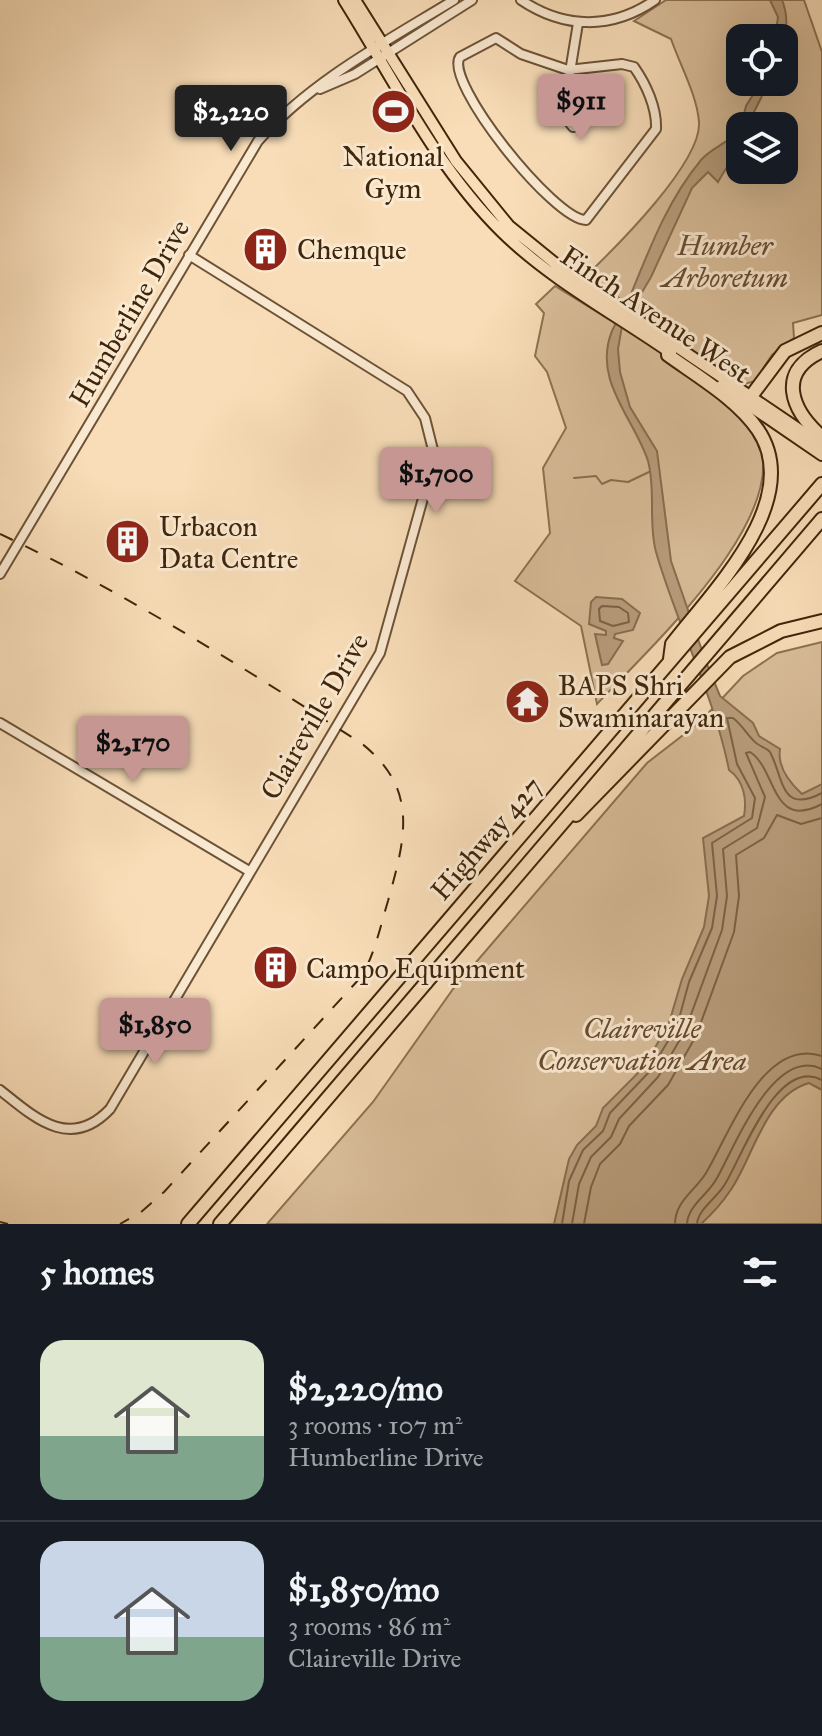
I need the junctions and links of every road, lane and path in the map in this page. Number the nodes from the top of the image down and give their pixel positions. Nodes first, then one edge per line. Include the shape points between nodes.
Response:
1 (344, 0) edge
2 (355, 0) edge
3 (454, 0) edge
4 (472, 0) edge
5 (521, 0) edge
6 (655, 0) edge
7 (578, 23) junction
8 (382, 52) junction
9 (573, 71) junction
10 (567, 101) dead end
11 (189, 255) junction
12 (644, 330) junction
13 (822, 333) edge
14 (668, 350) junction
15 (822, 351) edge
16 (748, 400) junction
17 (822, 437) edge
18 (820, 450) edge
19 (822, 484) edge
20 (822, 519) edge
21 (0, 574) edge
22 (710, 604) junction
23 (822, 621) edge
24 (0, 723) edge
25 (558, 828) junction
26 (249, 871) junction
27 (0, 1090) edge
28 (188, 1224) edge
29 (220, 1224) edge

1 - 8 main road, Finch Avenue West
2 - 8 main road, Finch Avenue West
3 - 8 street, Humberline Drive
4 - 8 street, Humberline Drive
5 - 7 street
6 - 7 street via 611,21
7 - 9 street
8 - 11 street, Humberline Drive via 286,110 258,141
8 - 12 main road, Finch Avenue West via 484,200 529,244
9 - 9 street via 521,54 496,38 460,57 456,66 497,138 537,186 571,215 586,220 649,142 657,115 634,67
9 - 10 street
11 - 21 street, Humberline Drive
11 - 26 street, Claireville Drive via 407,391 425,418 433,450 427,489 375,664
12 - 14 main road, Finch Avenue West
12 - 16 main road, Finch Avenue West
13 - 16 highway via 785,351
14 - 16 main road, Finch Avenue West
14 - 22 highway via 752,422 770,457 762,516
15 - 17 highway via 806,359 792,386 800,413
16 - 18 main road, Finch Avenue West
19 - 22 highway
20 - 25 highway, Highway 427
22 - 28 highway, Highway 427 via 672,644 669,660
23 - 25 highway via 764,638 730,657 584,809
24 - 26 street
25 - 29 highway, Highway 427
26 - 27 street, Claireville Drive via 100,1121 74,1130 57,1128

